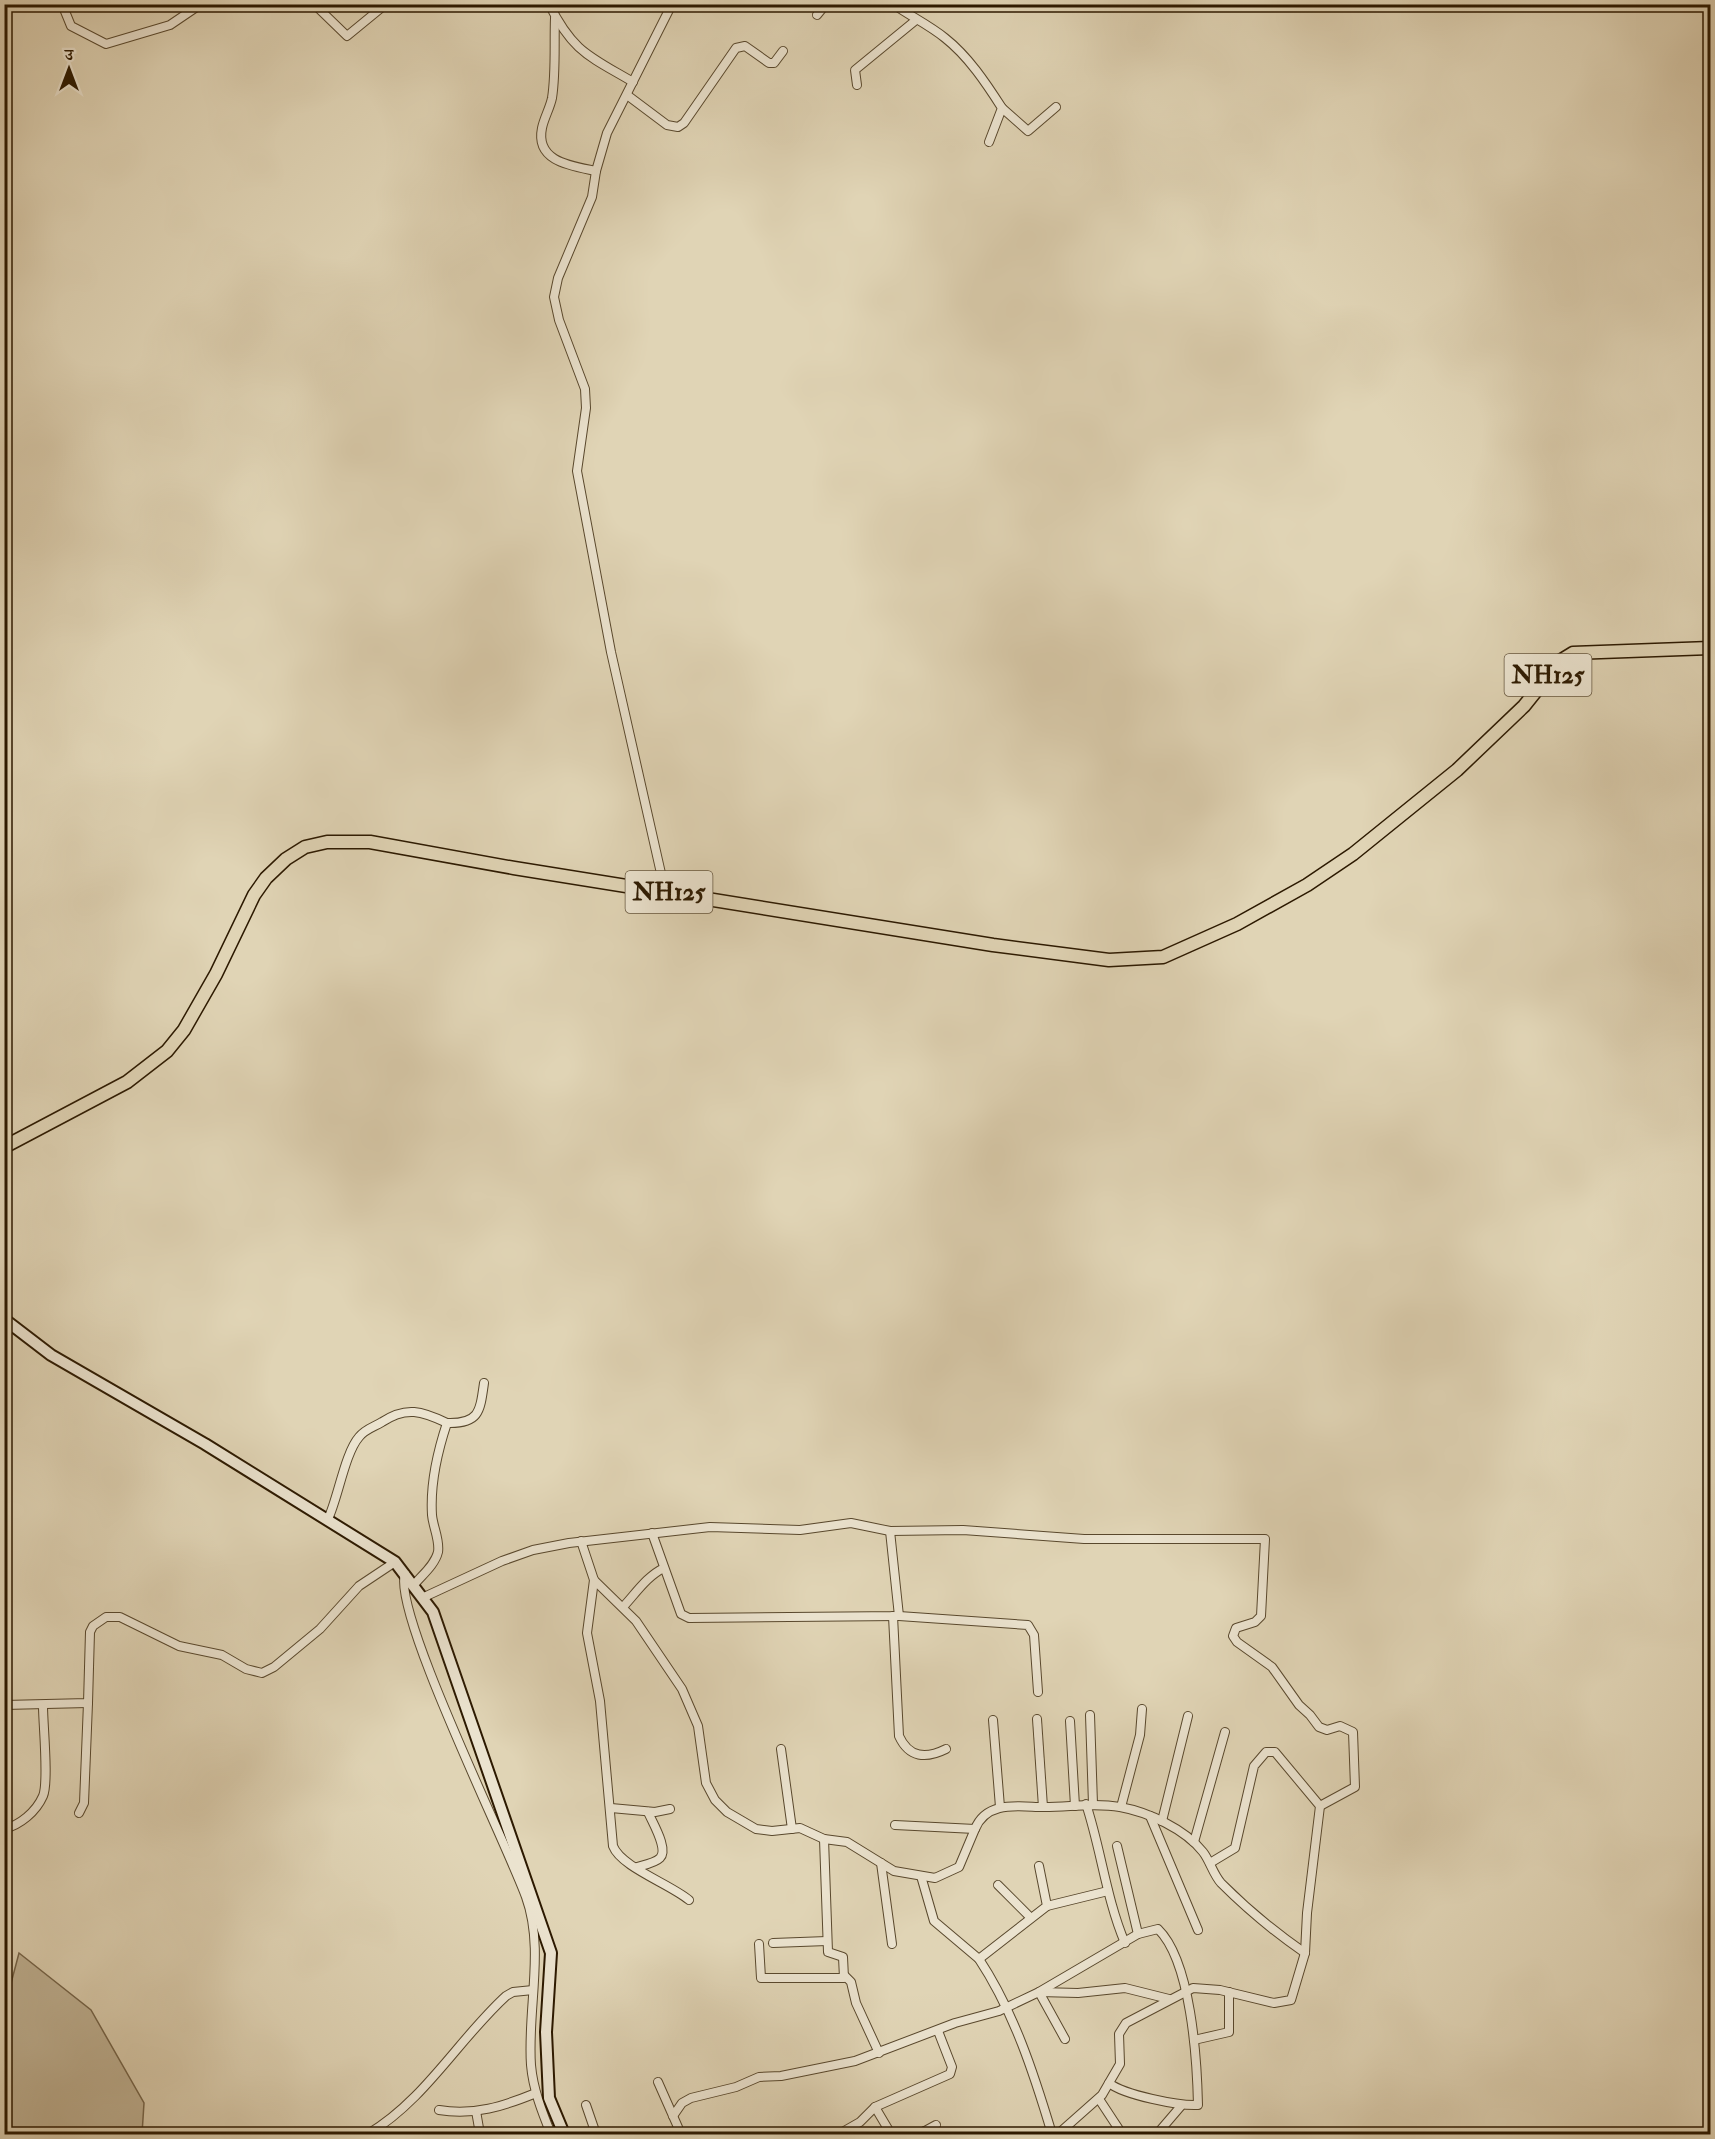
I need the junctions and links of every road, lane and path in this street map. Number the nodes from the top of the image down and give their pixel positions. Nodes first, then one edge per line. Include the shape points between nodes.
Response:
1 (62, 4) edge
2 (201, 4) edge
3 (314, 4) edge
4 (386, 4) edge
5 (549, 4) edge
6 (672, 4) edge
7 (826, 4) edge
8 (893, 4) edge
9 (817, 15) dead end
10 (555, 18) junction
11 (916, 20) junction
12 (783, 51) dead end
13 (633, 82) junction
14 (857, 85) dead end
15 (627, 95) junction
16 (1056, 107) dead end
17 (1002, 108) junction
18 (989, 142) dead end
19 (596, 171) junction
20 (1710, 648) edge
21 (665, 891) junction
22 (4, 1148) edge
23 (4, 1319) edge
24 (484, 1383) dead end
25 (447, 1423) junction
26 (328, 1520) junction
27 (890, 1531) junction
28 (652, 1533) junction
29 (581, 1541) junction
30 (395, 1562) junction
31 (664, 1568) junction
32 (405, 1575) junction
33 (594, 1580) junction
34 (413, 1586) junction
35 (422, 1598) junction
36 (623, 1607) junction
37 (896, 1616) junction
38 (1038, 1692) dead end
39 (88, 1703) junction
40 (4, 1705) edge
41 (43, 1706) junction
42 (1142, 1709) dead end
43 (1090, 1715) dead end
44 (1188, 1716) dead end
45 (1037, 1719) dead end
46 (993, 1720) dead end
47 (1070, 1721) dead end
48 (1225, 1732) dead end
49 (782, 1749) dead end
50 (946, 1749) dead end
51 (1090, 1804) junction
52 (1075, 1806) junction
53 (1320, 1806) junction
54 (1000, 1807) junction
55 (1121, 1807) junction
56 (610, 1808) junction
57 (1043, 1808) junction
58 (670, 1809) dead end
59 (648, 1812) junction
60 (79, 1813) dead end
61 (1150, 1816) junction
62 (1162, 1821) junction
63 (895, 1825) dead end
64 (792, 1829) junction
65 (975, 1829) junction
66 (4, 1830) edge
67 (824, 1839) junction
68 (1194, 1842) junction
69 (1117, 1846) dead end
70 (881, 1863) junction
71 (1210, 1863) junction
72 (1039, 1866) dead end
73 (637, 1867) junction
74 (921, 1876) junction
75 (998, 1885) dead end
76 (1108, 1891) junction
77 (689, 1900) dead end
78 (1047, 1906) junction
79 (1030, 1917) junction
80 (1198, 1930) dead end
81 (1138, 1934) junction
82 (827, 1941) junction
83 (1125, 1942) junction
84 (773, 1943) dead end
85 (759, 1944) dead end
86 (892, 1944) dead end
87 (1305, 1953) junction
88 (979, 1959) junction
89 (845, 1976) junction
90 (533, 1990) junction
91 (1185, 1991) junction
92 (1039, 1992) junction
93 (1229, 1992) junction
94 (1169, 1999) junction
95 (1005, 2007) junction
96 (938, 2031) junction
97 (1065, 2039) dead end
98 (1194, 2040) junction
99 (879, 2053) junction
100 (658, 2082) dead end
101 (1109, 2083) junction
102 (536, 2093) junction
103 (1099, 2099) junction
104 (586, 2105) dead end
105 (1181, 2106) junction
106 (875, 2108) junction
107 (440, 2110) dead end
108 (476, 2111) junction
109 (673, 2116) junction
110 (936, 2125) dead end
111 (926, 2133) edge
112 (368, 2134) edge
113 (480, 2134) edge
114 (551, 2134) edge
115 (564, 2134) edge
116 (596, 2134) edge
117 (681, 2134) edge
118 (839, 2134) edge
119 (891, 2134) edge
120 (916, 2134) edge
121 (1052, 2134) edge
122 (1058, 2134) edge
123 (1122, 2134) edge
124 (1158, 2134) edge

1 - 2 street via 70,26 106,44 170,25
3 - 4 street via 347,36
5 - 10 street
6 - 13 street
7 - 9 street
8 - 11 street
10 - 13 street via 574,46
10 - 19 street via 552,98 541,139 552,158
11 - 14 street via 855,70
11 - 17 street via 945,38 968,61
12 - 15 street via 770,63 745,46 736,48 678,127 667,125
13 - 15 street
15 - 19 street via 608,133
16 - 17 street via 1028,131
17 - 18 street
19 - 21 street via 592,197 558,278 554,297 585,389 577,471 611,652
20 - 21 highway, NH125 via 1573,653 1560,661 1524,706 1457,770 1353,854 1237,924 1163,957 1084,958
21 - 22 highway, NH125 via 370,842 327,842 305,847 286,859 254,895 216,974 167,1052 127,1082
23 - 26 main road via 51,1355
24 - 25 street via 481,1407 474,1418 465,1423
25 - 26 street via 409,1410 365,1431 355,1443
25 - 34 street via 432,1487 438,1550
26 - 30 main road
27 - 28 street via 851,1523 800,1530 710,1527
27 - 37 street
27 - 53 street via 963,1530 1084,1539 1265,1539 1261,1616 1236,1628 1233,1636 1272,1667 1319,1727 1327,1730 1340,1726 1353,1732 1355,1787
28 - 29 street
28 - 31 street
29 - 33 street
29 - 35 street via 533,1550
30 - 32 main road
30 - 39 street via 359,1586 320,1629 262,1673 246,1670 222,1655 179,1646 130,1620 106,1617 90,1632
31 - 36 street via 655,1572
31 - 37 street via 679,1612 685,1617
32 - 34 main road
32 - 90 street via 403,1592 435,1686 527,1898 534,1942
33 - 36 street
33 - 56 street via 587,1633 600,1701
34 - 35 main road
35 - 115 main road via 433,1612 551,1953 546,2032 549,2098
36 - 64 street via 682,1689 698,1726 702,1769 715,1800 738,1820 756,1829
37 - 38 street via 1028,1625 1034,1635
37 - 50 street via 900,1736 905,1747 919,1755
39 - 41 street
39 - 60 street via 84,1803
40 - 41 street
41 - 66 street via 44,1794 26,1818
42 - 55 street via 1140,1735
43 - 51 street
44 - 62 street
45 - 57 street
46 - 54 street
47 - 52 street
48 - 68 street
49 - 64 street
51 - 52 street
51 - 55 street
51 - 76 street
52 - 57 street
53 - 71 street via 1275,1752 1266,1752 1254,1766 1235,1848
53 - 87 street
54 - 57 street
54 - 65 street via 982,1816
55 - 61 street
56 - 59 street
56 - 73 street via 615,1851
58 - 59 street
59 - 73 street via 663,1854
61 - 62 street
61 - 80 street
62 - 68 street
63 - 65 street
64 - 67 street via 800,1828
65 - 74 street via 959,1867 948,1875
67 - 70 street via 847,1842
67 - 82 street
68 - 71 street
69 - 81 street
70 - 74 street via 894,1871
70 - 86 street
71 - 87 street via 1221,1883
72 - 78 street
73 - 77 street
74 - 88 street via 934,1921
75 - 79 street
76 - 78 street
76 - 83 street
78 - 79 street
79 - 88 street
81 - 83 street
81 - 91 street via 1158,1929 1169,1940
82 - 84 street
82 - 89 street via 829,1954 845,1960
83 - 92 street
85 - 89 street via 761,1978
87 - 93 street via 1291,2000 1274,2003
88 - 95 street
89 - 99 street
90 - 102 street via 531,2061
90 - 112 street via 506,1996 415,2098
91 - 93 street via 1193,1988
91 - 94 street
91 - 98 street
92 - 94 street via 1125,1988
92 - 95 street
92 - 97 street
93 - 98 street via 1229,2032
94 - 101 street via 1121,2028 1120,2064
95 - 96 street
95 - 121 street via 1026,2052
96 - 99 street
96 - 106 street via 952,2067 950,2074
98 - 105 street via 1198,2104
99 - 109 street via 834,2066 759,2077 685,2100
100 - 109 street
101 - 103 street
101 - 105 street via 1122,2092
102 - 108 street
102 - 114 street
103 - 122 street
103 - 123 street
104 - 116 street
105 - 124 street
106 - 118 street
106 - 119 street
107 - 108 street
108 - 113 street
109 - 117 street
110 - 111 street
111 - 120 street

